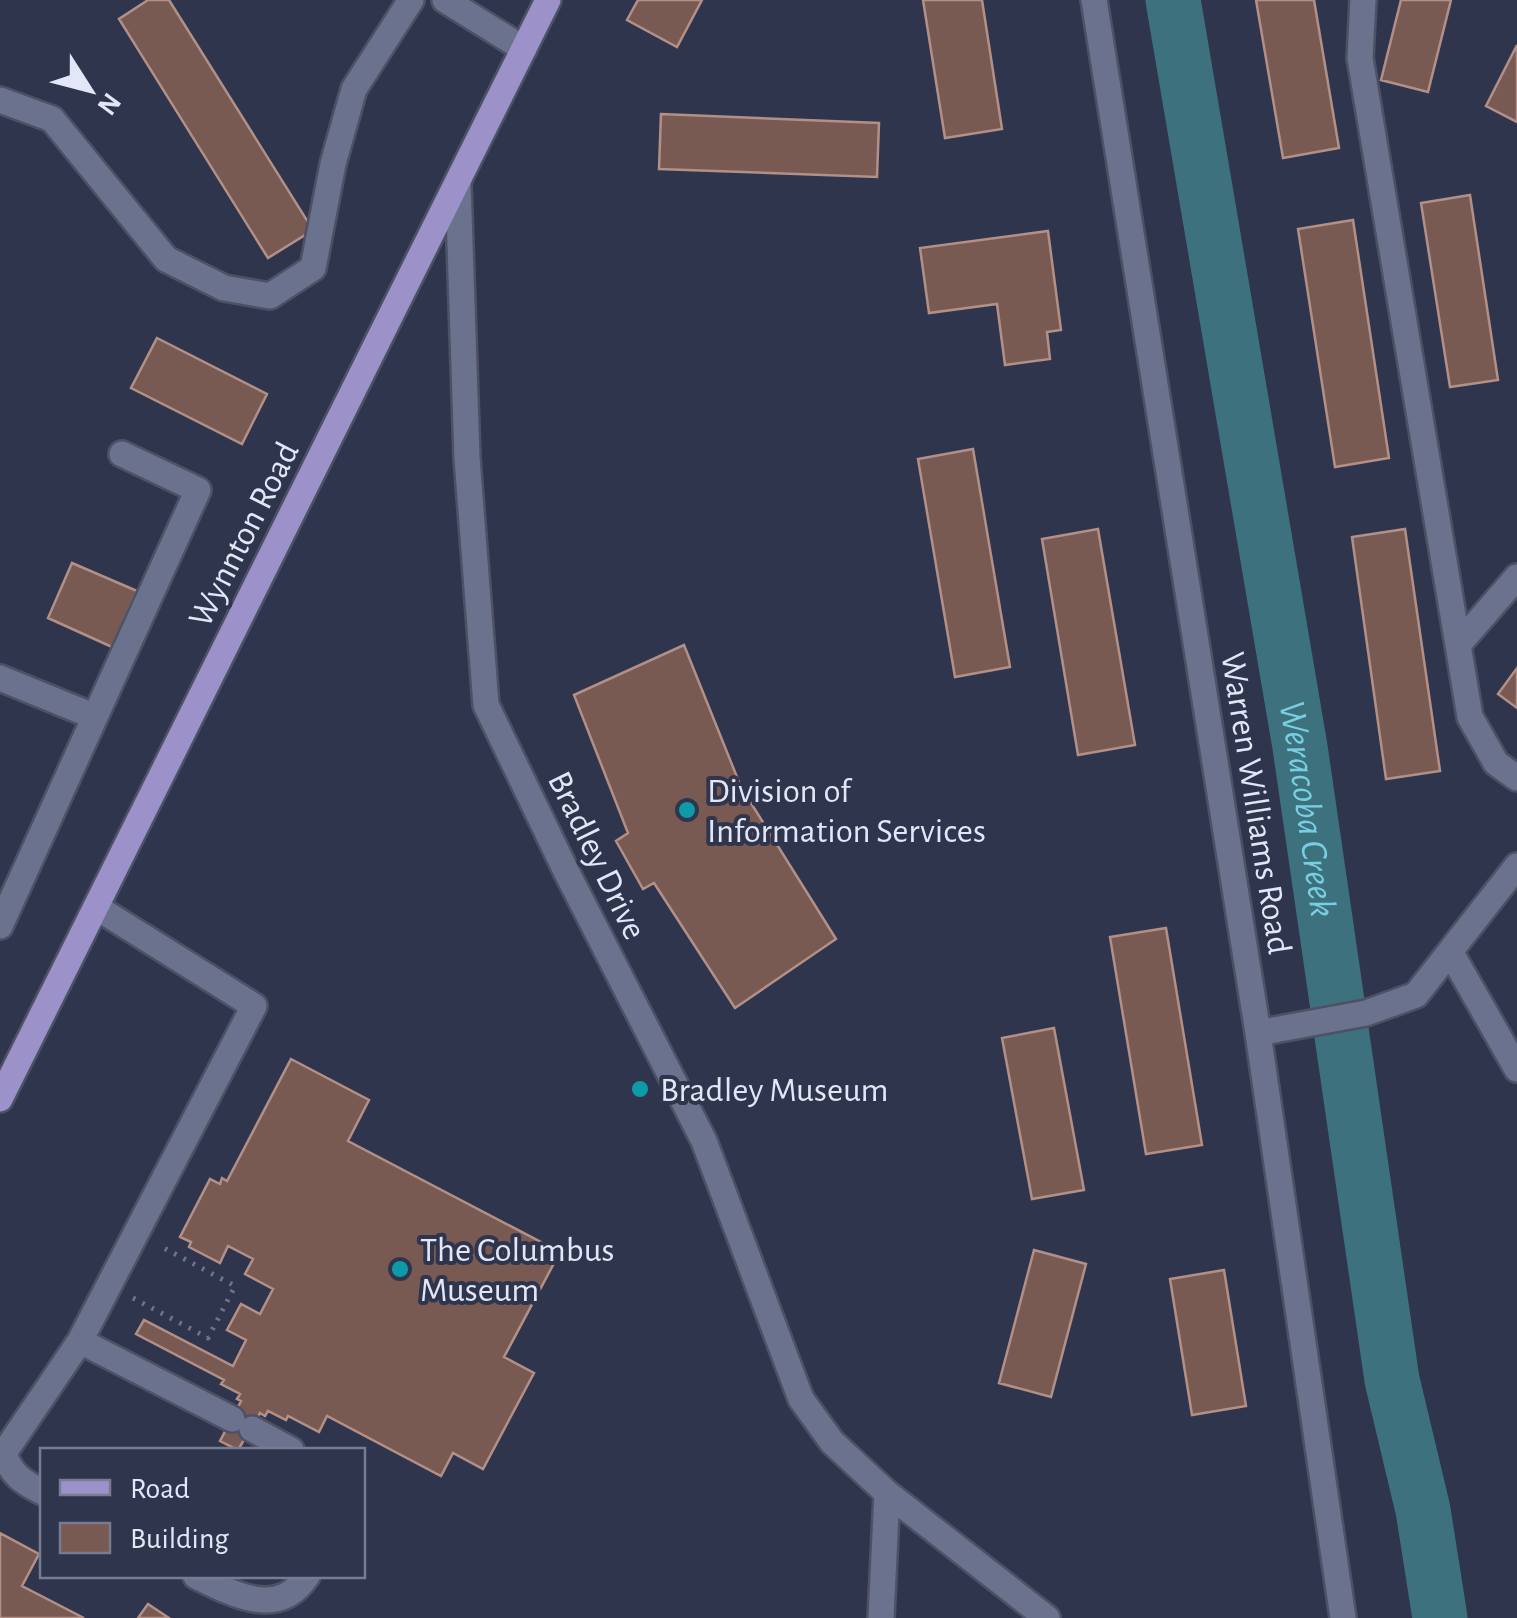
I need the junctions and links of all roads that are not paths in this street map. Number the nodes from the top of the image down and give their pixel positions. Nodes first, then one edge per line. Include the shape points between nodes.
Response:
1 (411, 0) edge
2 (446, 0) edge
3 (548, 0) edge
4 (1094, 0) edge
5 (1363, 0) edge
6 (524, 49) junction
7 (0, 100) edge
8 (458, 182) junction
9 (122, 454) dead end
10 (1517, 577) edge
11 (1458, 645) junction
12 (0, 678) edge
13 (93, 716) junction
14 (1517, 778) edge
15 (1517, 866) edge
16 (96, 908) junction
17 (0, 926) edge
18 (1451, 953) junction
19 (1258, 1032) junction
20 (1517, 1068) edge
21 (0, 1099) edge
22 (80, 1341) junction
23 (287, 1448) edge
24 (2, 1452) edge
25 (40, 1491) edge
26 (887, 1493) junction
27 (200, 1578) edge
28 (307, 1578) edge
29 (880, 1618) edge
30 (1047, 1618) edge
31 (1343, 1618) edge

1 - 7 street via 354,89 313,268 270,296 224,288 166,259 52,119
2 - 6 street
3 - 6 main road, Wynnton Road
4 - 19 street, Warren Williams Road
5 - 11 street via 1360,58
6 - 8 main road, Wynnton Road
8 - 16 main road, Wynnton Road
8 - 26 street, Bradley Drive via 467,458 486,705 704,1141 801,1399 832,1442
9 - 13 street via 198,490
10 - 11 street
11 - 14 street via 1470,717 1496,763
12 - 13 street
13 - 17 street
15 - 18 street
16 - 21 main road, Wynnton Road
16 - 22 street via 254,1006
18 - 19 street via 1416,994 1366,1013
18 - 20 street
19 - 31 street, Warren Williams Road
22 - 23 street
22 - 24 street
24 - 25 street via 9,1468
26 - 29 street
26 - 30 street, Bradley Drive
27 - 28 street via 258,1607 280,1604

